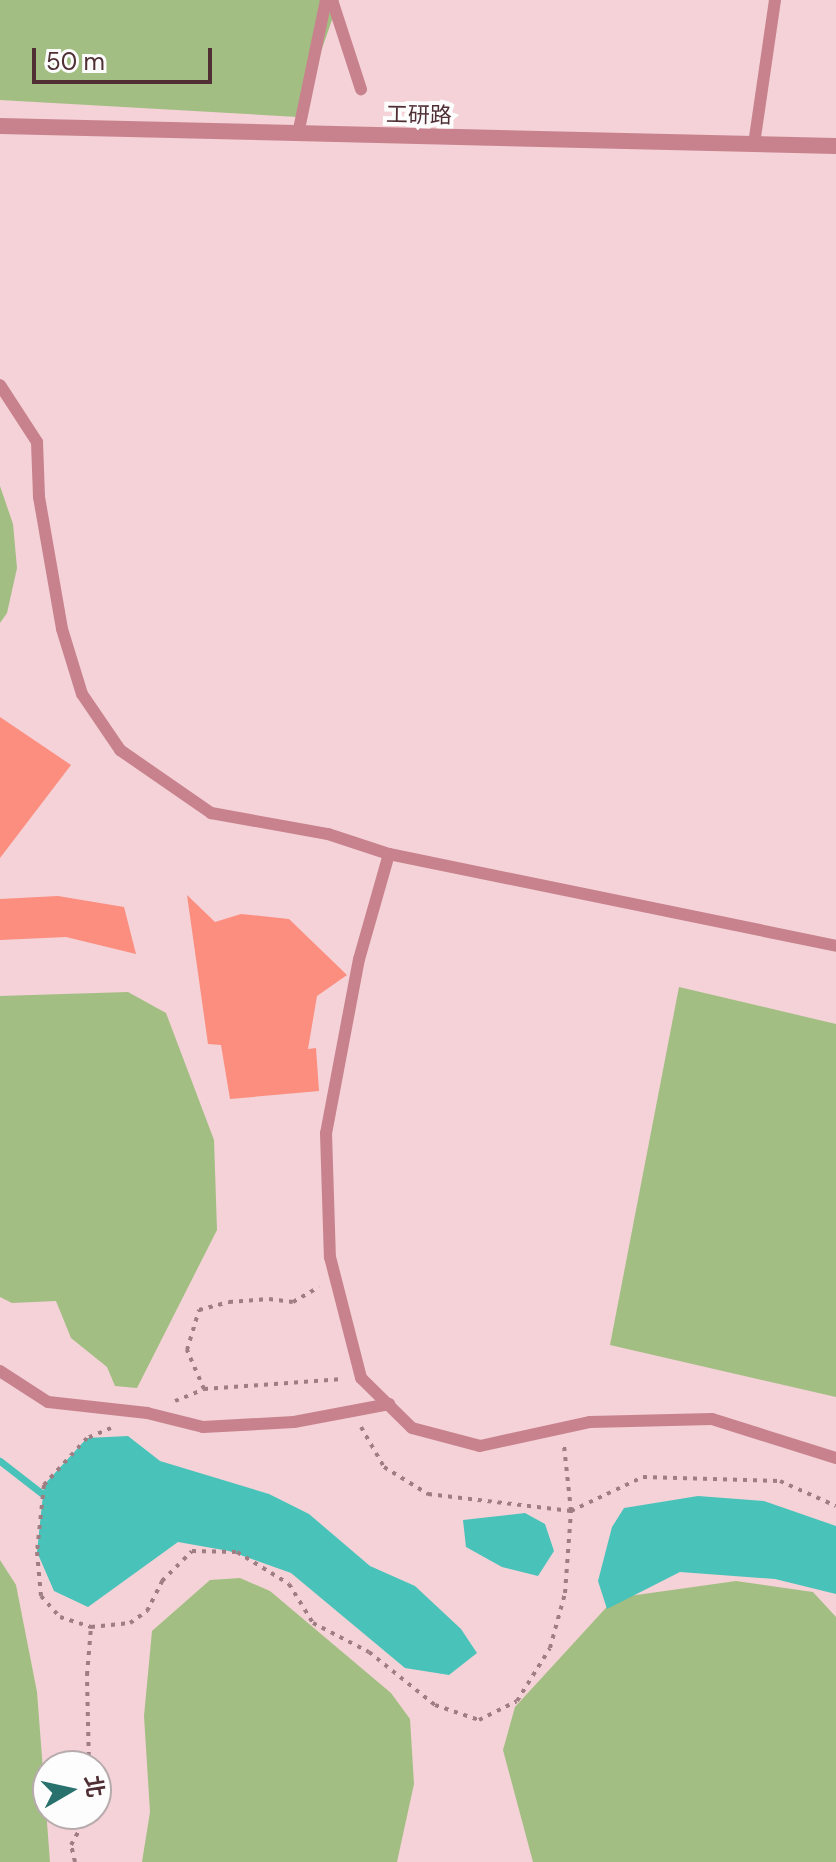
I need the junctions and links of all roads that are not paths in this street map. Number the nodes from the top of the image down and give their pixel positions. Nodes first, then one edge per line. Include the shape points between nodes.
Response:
1 (326, 0) edge
2 (332, 0) edge
3 (775, 0) edge
4 (361, 89) dead end
5 (0, 126) edge
6 (298, 134) junction
7 (754, 144) junction
8 (836, 146) edge
9 (0, 385) edge
10 (389, 854) junction
11 (836, 946) edge
12 (0, 1371) edge
13 (389, 1404) junction
14 (836, 1458) edge

1 - 6 lane
2 - 4 lane
3 - 7 lane
5 - 6 street, 工研路
6 - 7 street, 工研路
7 - 8 street, 工研路
9 - 10 lane via 37,442 39,497 62,629 82,694 120,750 211,813 328,834
10 - 11 lane
10 - 13 lane via 359,959 326,1133 330,1257 361,1378
12 - 13 lane via 48,1402 147,1413 203,1427 294,1422
13 - 14 lane via 412,1428 480,1446 590,1422 712,1419

